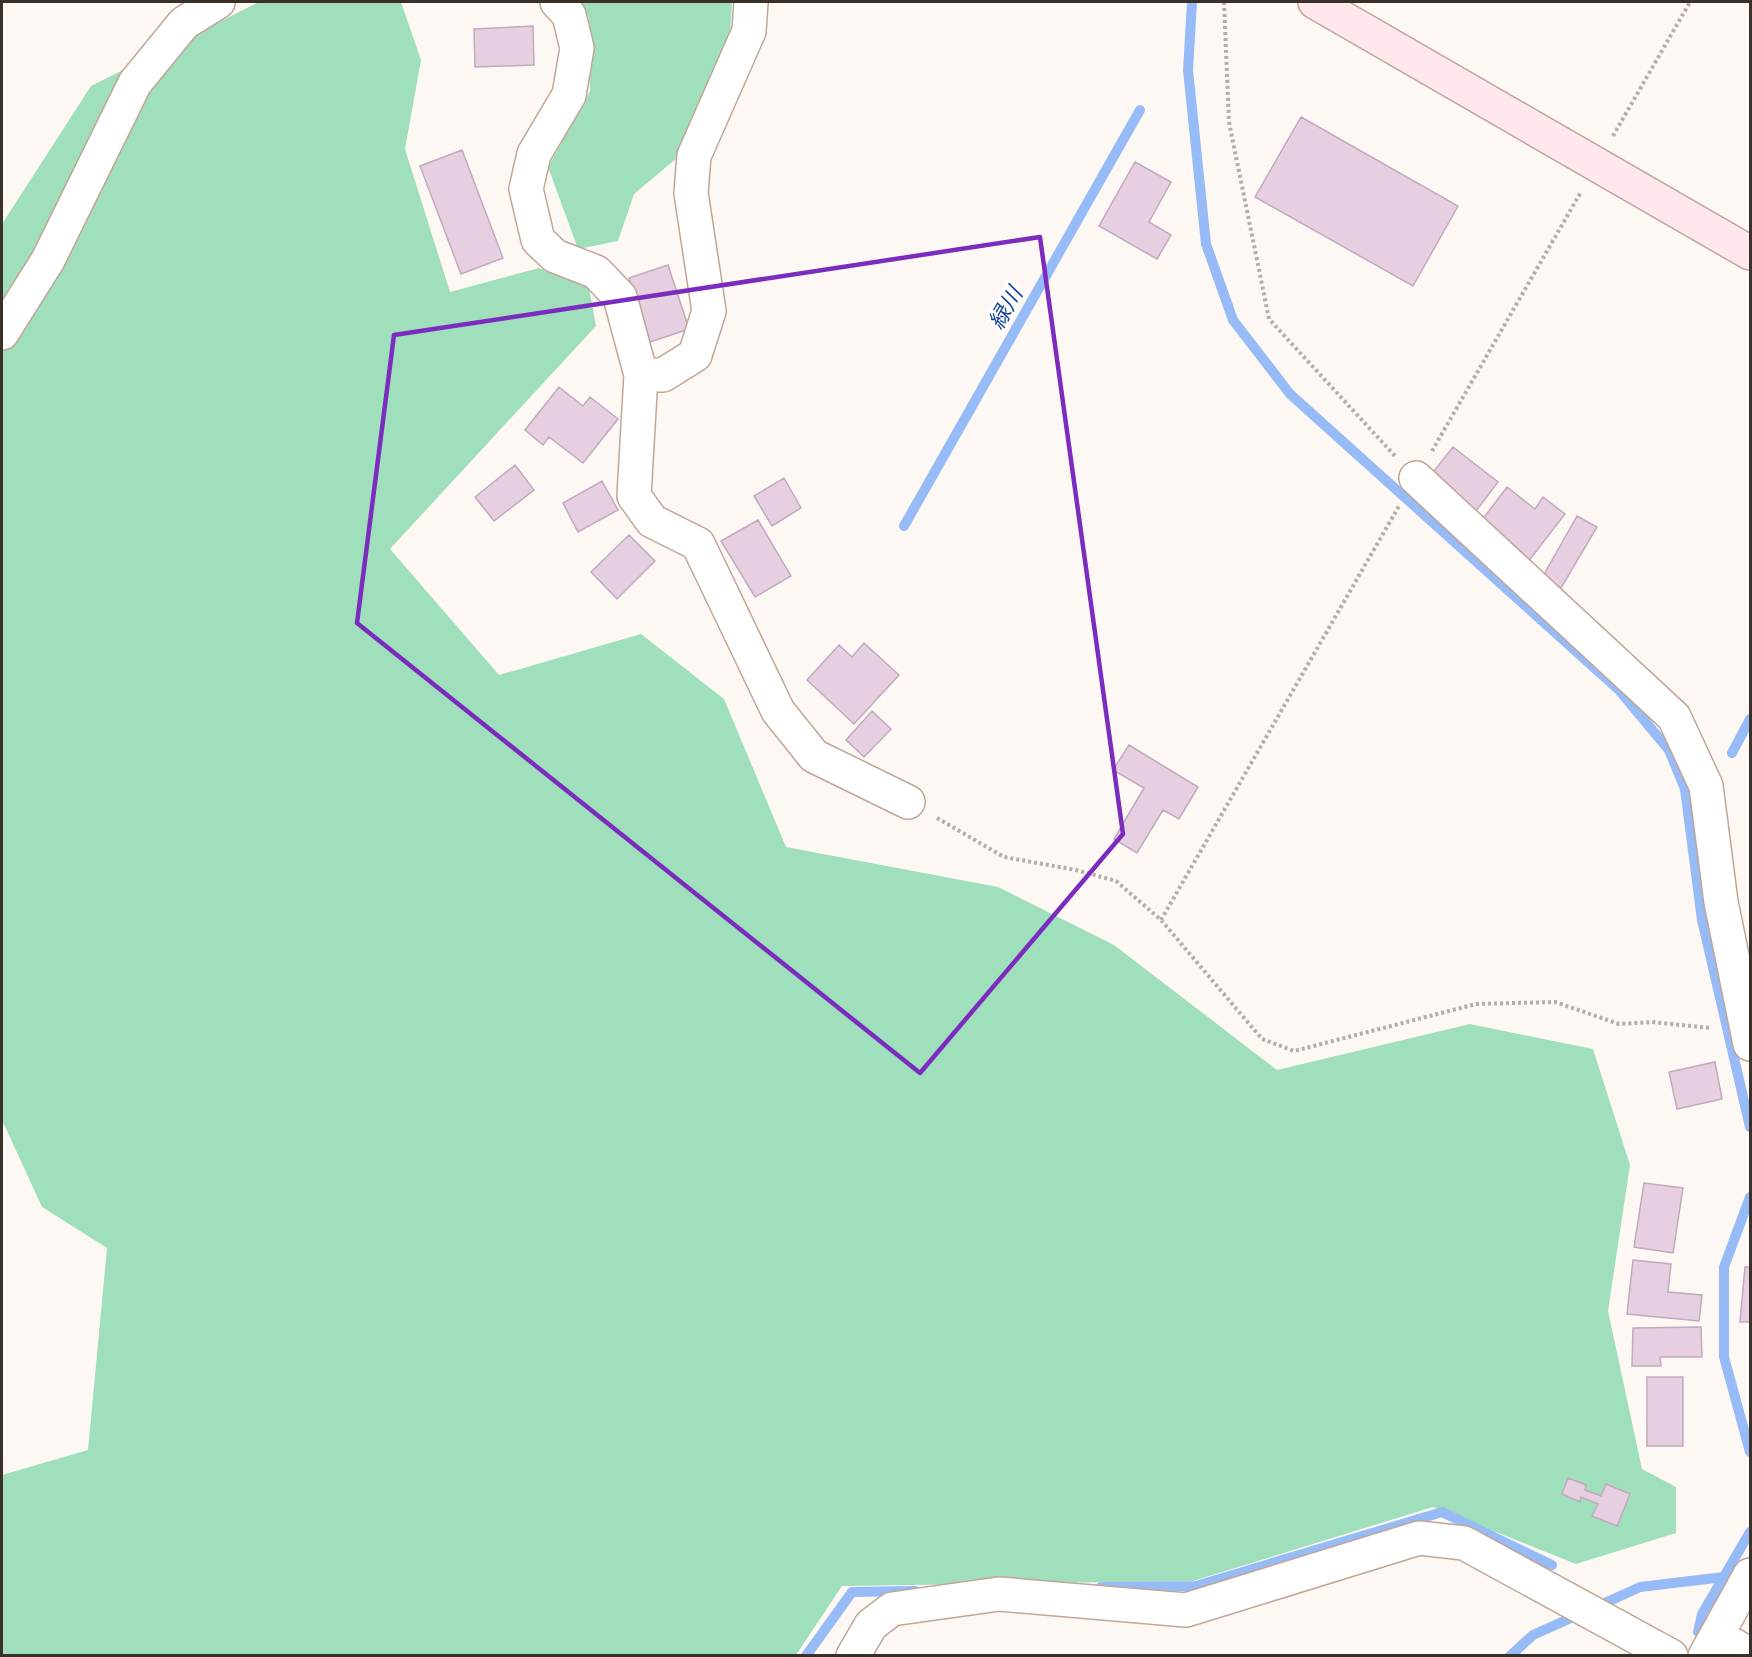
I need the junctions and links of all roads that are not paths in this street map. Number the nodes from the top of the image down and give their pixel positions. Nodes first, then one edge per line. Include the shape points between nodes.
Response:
1 (218, 2) edge
2 (557, 2) edge
3 (751, 2) edge
4 (1315, 2) edge
5 (175, 12) edge
6 (1750, 253) edge
7 (2, 333) edge
8 (641, 375) junction
9 (1416, 478) road end
10 (908, 802) road end
11 (1750, 1044) edge
12 (1750, 1575) edge
13 (1711, 1645) edge
14 (1750, 1655) edge
15 (853, 1656) edge
16 (1671, 1656) edge

1 - 5 street
2 - 8 street via 569,15 577,48 569,94 534,154 526,189 538,240 555,256 596,272 620,297
3 - 8 street via 749,31 694,156 691,193 709,310 695,355 663,375
4 - 6 street
5 - 7 street via 135,83 48,260
8 - 10 street via 634,496 652,521 698,544 778,711 814,756
9 - 11 street via 1674,717 1706,786 1721,902
12 - 13 street
13 - 14 street
15 - 16 street via 871,1625 892,1609 999,1594 1186,1610 1419,1538 1464,1543

